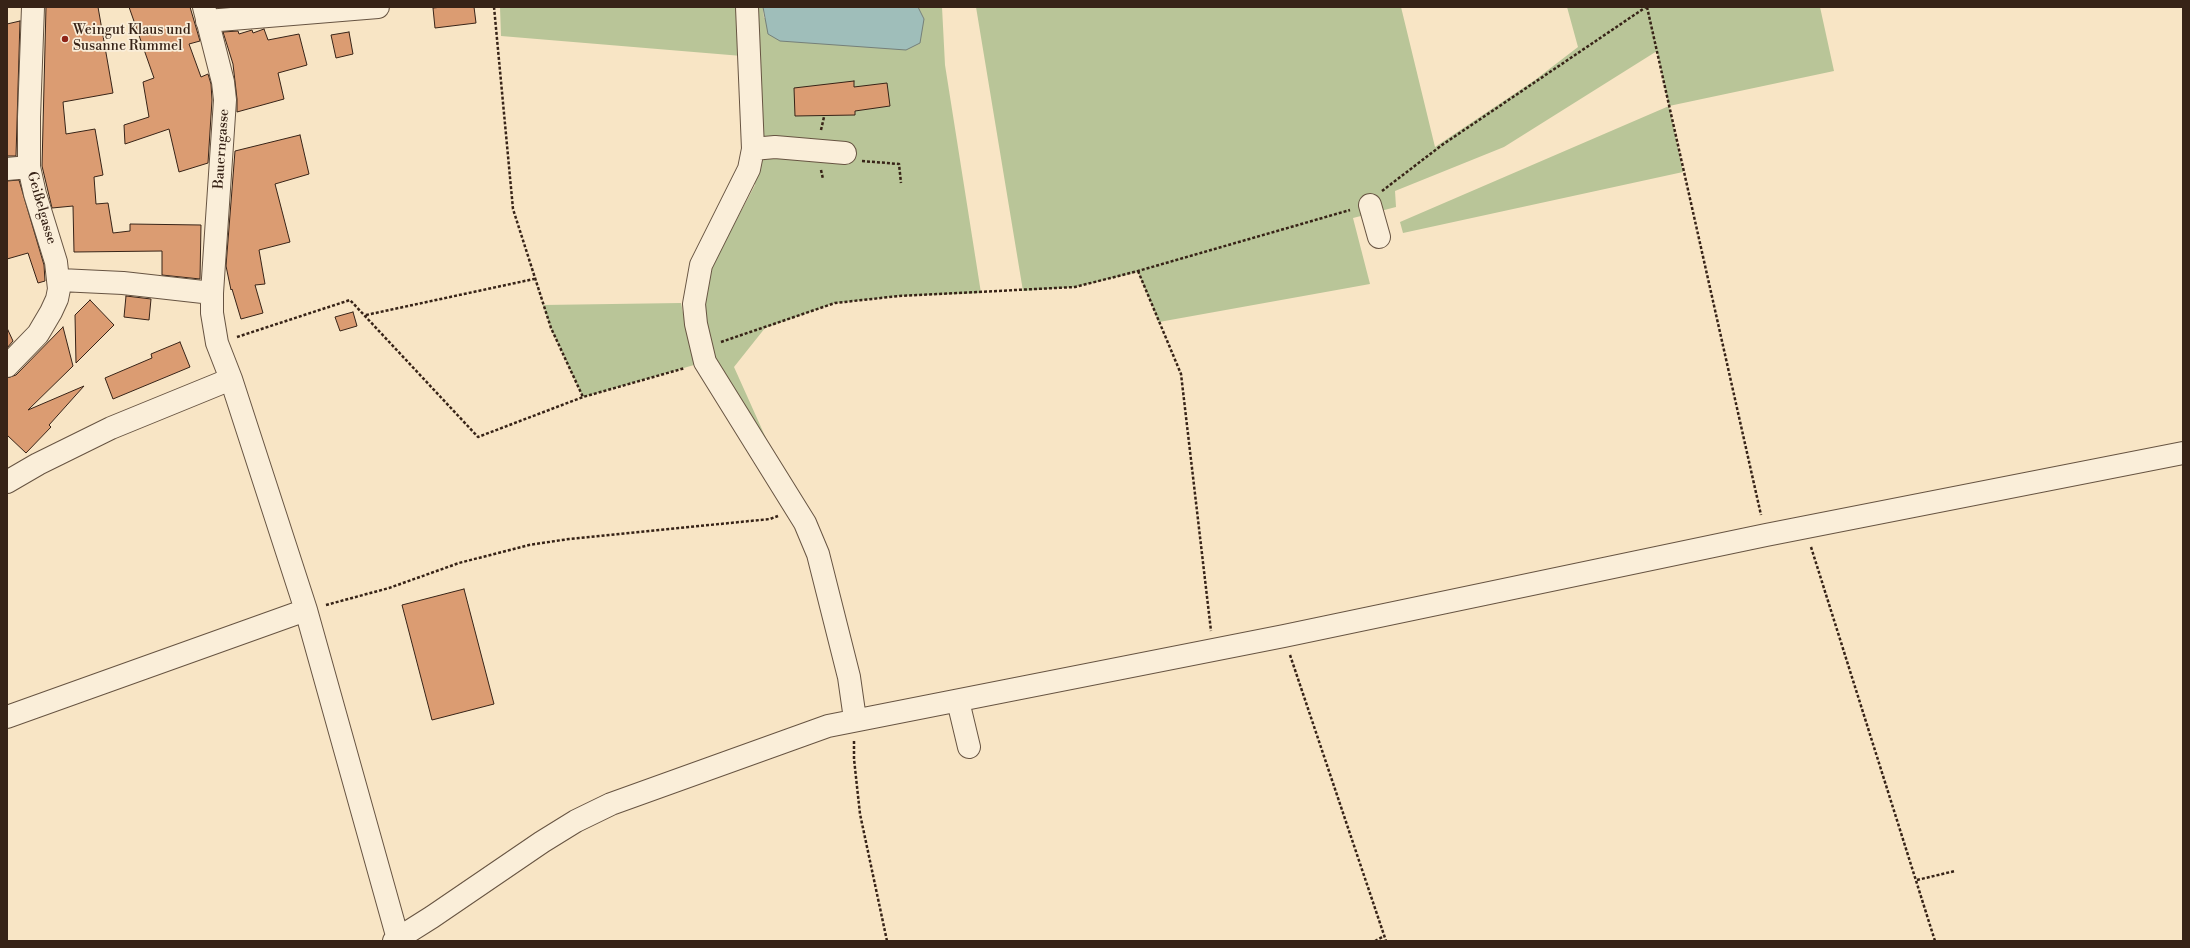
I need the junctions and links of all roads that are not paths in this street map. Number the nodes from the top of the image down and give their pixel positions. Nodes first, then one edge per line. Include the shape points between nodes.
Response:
1 (33, 7) edge
2 (378, 7) edge
3 (747, 7) edge
4 (205, 14) edge
5 (753, 149) junction
6 (845, 152) road end
7 (30, 167) junction
8 (7, 169) edge
9 (1370, 205) road end
10 (1378, 237) dead end
11 (60, 280) junction
12 (212, 293) junction
13 (7, 366) edge
14 (233, 386) junction
15 (2183, 453) edge
16 (7, 482) edge
17 (306, 610) junction
18 (958, 701) junction
19 (7, 717) edge
20 (855, 719) junction
21 (969, 747) dead end
22 (396, 940) edge

1 - 7 street, Geißelgasse
2 - 4 street
3 - 5 street
4 - 12 street, Bauerngasse via 224,82 225,100
5 - 6 street via 775,147
5 - 20 street via 749,169 701,266 694,304 703,355 805,523 820,562 849,678
7 - 8 street
7 - 11 street, Geißelgasse
9 - 10 street
11 - 12 street via 123,283
11 - 13 street, Geißelgasse via 52,312 38,334
12 - 14 street, Bauerngasse via 217,343
14 - 16 street via 111,428
14 - 17 street, Bauerngasse
15 - 18 street via 1766,535
17 - 19 street
17 - 22 street, Bauerngasse
18 - 20 street
18 - 21 street
20 - 22 street via 791,738 611,804 542,842

